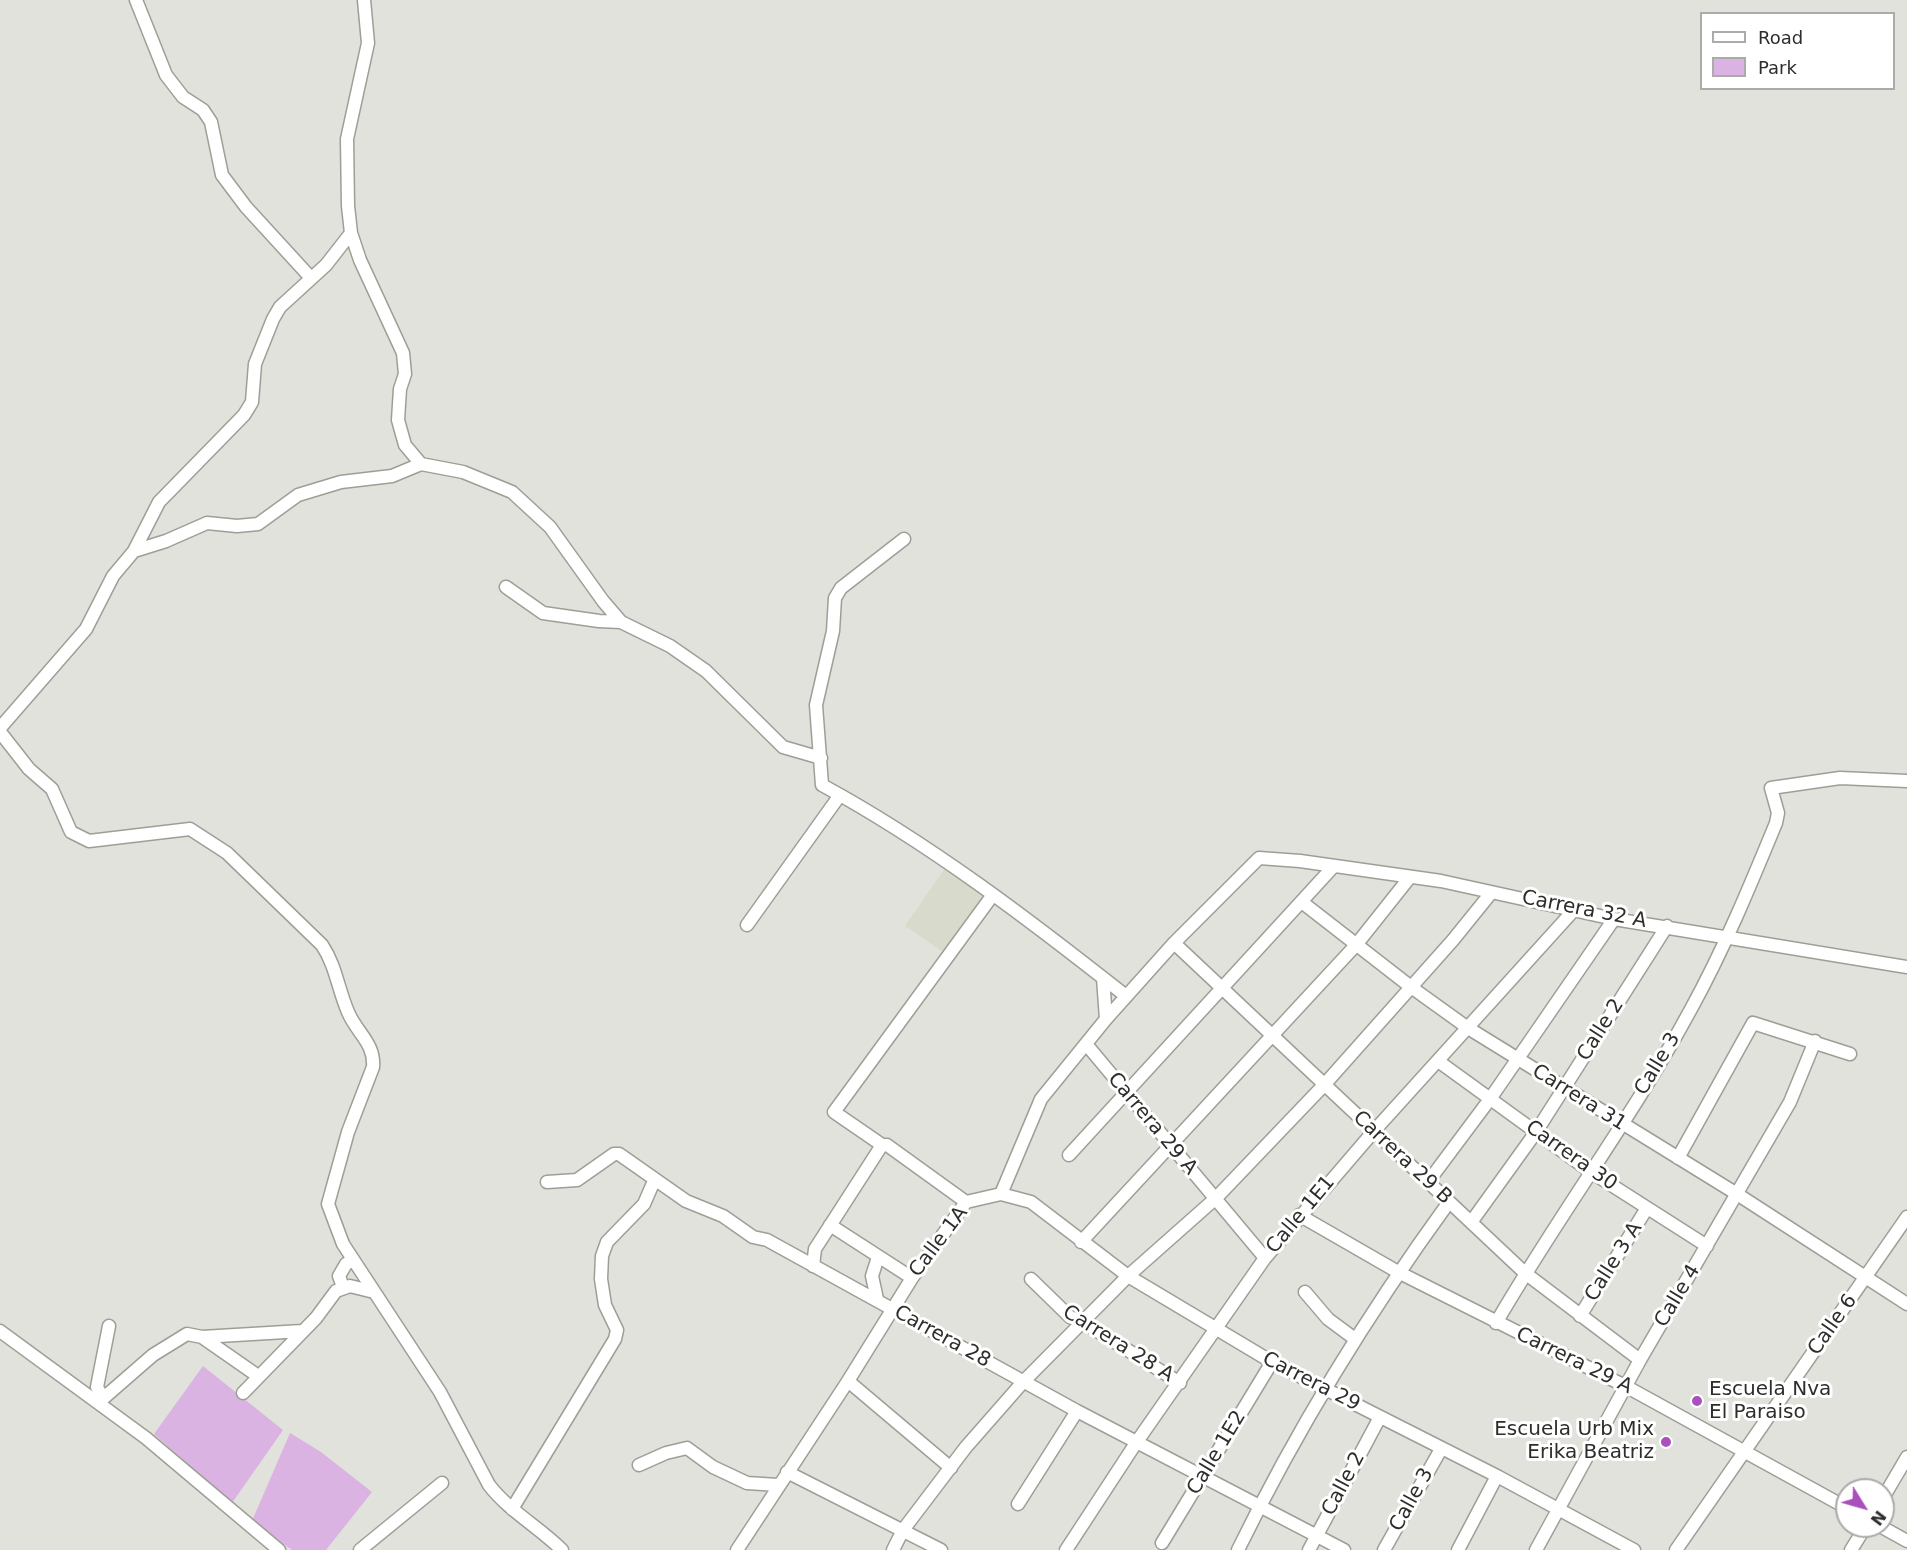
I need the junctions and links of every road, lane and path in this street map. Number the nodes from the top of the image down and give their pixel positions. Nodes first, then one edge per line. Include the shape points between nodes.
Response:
1 (136, 0) edge
2 (364, 0) edge
3 (351, 233) junction
4 (311, 278) junction
5 (421, 464) junction
6 (904, 540) dead end
7 (134, 551) junction
8 (506, 587) dead end
9 (621, 622) junction
10 (0, 730) edge
11 (821, 758) junction
12 (1907, 781) edge
13 (840, 795) junction
14 (1333, 867) junction
15 (1410, 877) junction
16 (1491, 893) junction
17 (992, 896) junction
18 (1302, 903) junction
19 (1574, 910) junction
20 (1614, 919) junction
21 (747, 925) dead end
22 (1667, 926) junction
23 (1728, 937) junction
24 (1174, 943) junction
25 (1356, 945) junction
26 (1907, 966) edge
27 (1103, 978) junction
28 (1411, 987) junction
29 (1223, 989) junction
30 (1126, 996) junction
31 (1106, 1019) junction
32 (1468, 1028) junction
33 (1270, 1034) junction
34 (1815, 1041) junction
35 (1086, 1044) junction
36 (1850, 1054) dead end
37 (1518, 1059) junction
38 (1438, 1061) junction
39 (1324, 1085) junction
40 (1564, 1090) junction
41 (1127, 1094) junction
42 (1490, 1099) junction
43 (1622, 1125) junction
44 (1374, 1131) junction
45 (1536, 1132) junction
46 (882, 1145) junction
47 (1170, 1147) junction
48 (1070, 1155) dead end
49 (1678, 1158) junction
50 (1591, 1172) junction
51 (654, 1181) junction
52 (547, 1182) dead end
53 (1428, 1182) junction
54 (1001, 1194) junction
55 (1737, 1194) junction
56 (1216, 1198) junction
57 (966, 1202) junction
58 (1449, 1202) junction
59 (1647, 1208) junction
60 (1299, 1215) junction
61 (1907, 1217) edge
62 (1472, 1221) junction
63 (830, 1225) junction
64 (1081, 1242) junction
65 (1707, 1246) junction
66 (878, 1257) junction
67 (1265, 1258) junction
68 (353, 1260) junction
69 (813, 1266) junction
70 (1398, 1272) junction
71 (1525, 1273) junction
72 (1128, 1276) junction
73 (912, 1278) junction
74 (1866, 1278) junction
75 (1031, 1279) dead end
76 (343, 1287) junction
77 (374, 1292) junction
78 (1305, 1292) dead end
79 (877, 1299) junction
80 (1907, 1304) edge
81 (891, 1311) junction
82 (1580, 1317) junction
83 (1083, 1322) junction
84 (1496, 1323) junction
85 (109, 1326) dead end
86 (302, 1330) junction
87 (1217, 1330) junction
88 (0, 1331) edge
89 (202, 1337) junction
90 (1355, 1339) junction
91 (1640, 1360) junction
92 (1272, 1362) junction
93 (258, 1376) junction
94 (848, 1381) junction
95 (1023, 1382) junction
96 (1180, 1383) junction
97 (1627, 1386) junction
98 (1324, 1388) junction
99 (243, 1393) dead end
100 (101, 1400) junction
101 (1077, 1411) junction
102 (1380, 1418) junction
103 (1136, 1443) junction
104 (1441, 1449) junction
105 (1744, 1451) junction
106 (1907, 1457) edge
107 (639, 1465) dead end
108 (951, 1468) junction
109 (787, 1472) junction
110 (1497, 1476) junction
111 (1203, 1477) junction
112 (1895, 1478) edge
113 (442, 1483) dead end
114 (778, 1485) junction
115 (1835, 1501) edge
116 (1018, 1504) dead end
117 (1259, 1507) junction
118 (512, 1509) junction
119 (1560, 1509) junction
120 (903, 1530) junction
121 (1316, 1536) junction
122 (1162, 1543) dead end
123 (279, 1550) edge
124 (360, 1550) edge
125 (562, 1550) edge
126 (737, 1550) edge
127 (893, 1550) edge
128 (941, 1550) edge
129 (1066, 1550) edge
130 (1238, 1550) edge
131 (1308, 1550) edge
132 (1344, 1550) edge
133 (1384, 1550) edge
134 (1458, 1550) edge
135 (1536, 1550) edge
136 (1634, 1550) edge
137 (1676, 1550) edge

1 - 4 street via 166,75 211,122 222,175
2 - 3 street via 368,42 347,139
3 - 4 street
3 - 5 street via 403,353 405,374 398,420 405,445
4 - 7 street via 280,307 273,319 255,364 252,402 244,415 159,502
5 - 7 street via 392,476 341,483 298,495 258,524 207,523
5 - 9 street via 463,472 512,492 550,527
6 - 11 street via 841,588 835,597 833,631 815,718
7 - 10 street via 113,576 86,628
8 - 9 street via 543,613
9 - 11 street via 670,646 706,671 783,747
10 - 68 street via 29,769 52,789 71,832 89,841 190,829 228,853 322,945 333,962 348,1012 374,1056 328,1204 332,1222
11 - 13 street via 822,785
12 - 23 street, Calle 3 via 1840,778 1771,788 1778,813 1776,823
13 - 17 street
13 - 21 street
14 - 15 street, Carrera 32 A
14 - 18 street
14 - 24 street, Carrera 32 A via 1261,857
15 - 16 street, Carrera 32 A
15 - 25 street
16 - 19 street, Carrera 32 A
16 - 28 street
17 - 27 street
17 - 46 street via 834,1112
18 - 25 street, Carrera 31
18 - 29 street
19 - 20 street, Carrera 32 A
19 - 32 street, Calle 1E1
20 - 22 street, Carrera 32 A
20 - 37 street
22 - 23 street, Carrera 32 A
22 - 40 street, Calle 2
23 - 26 street, Carrera 32 A
23 - 43 street, Calle 3 via 1690,1011
24 - 29 street, Carrera 29 B
24 - 30 street
25 - 28 street, Carrera 31
25 - 33 street
27 - 30 street
27 - 31 street
28 - 32 street, Carrera 31
28 - 39 street
29 - 33 street, Carrera 29 B
29 - 41 street
30 - 31 street
31 - 35 street
32 - 37 street, Carrera 31
32 - 38 street, Calle 1E1
33 - 39 street, Carrera 29 B
33 - 47 street
34 - 36 street
34 - 49 street via 1755,1022 1751,1025
34 - 55 street, Calle 4 via 1790,1102
35 - 41 street, Carrera 29 A
35 - 54 street via 1041,1099
37 - 40 street, Carrera 31
37 - 42 street
38 - 42 street, Carrera 30
38 - 44 street, Calle 1E1
39 - 44 street, Carrera 29 B
39 - 56 street
40 - 43 street, Carrera 31
40 - 45 street, Calle 2
41 - 47 street, Carrera 29 A
41 - 48 street
42 - 45 street, Carrera 30
42 - 53 street
43 - 49 street, Carrera 31
43 - 50 street, Calle 3
44 - 53 street, Carrera 29 B
44 - 60 street, Calle 1E1
45 - 50 street, Carrera 30
45 - 62 street, Calle 2
46 - 57 street
46 - 63 street
47 - 56 street, Carrera 29 A
47 - 64 street
49 - 55 street, Carrera 31
50 - 59 street, Carrera 30
50 - 71 street, Calle 3
51 - 52 street, Carrera 28 via 614,1154 577,1180
51 - 69 street, Carrera 28
51 - 118 street via 644,1204 607,1242 602,1256 605,1305 617,1330 615,1339
53 - 58 street, Carrera 29 B
54 - 57 street, Calle 1A
54 - 64 street, Carrera 29 via 1031,1202
55 - 65 street, Calle 4
55 - 74 street, Carrera 31
56 - 67 street, Carrera 29 A
56 - 72 street
57 - 73 street, Calle 1A
58 - 62 street, Carrera 29 B
58 - 70 street
59 - 65 street, Carrera 30
59 - 82 street, Calle 3 A
60 - 67 street, Calle 1E1
60 - 70 street, Carrera 29 A
61 - 74 street, Calle 6
62 - 71 street, Carrera 29 B
63 - 66 street
63 - 69 street via 815,1250
64 - 72 street, Carrera 29
65 - 91 street, Calle 4
66 - 73 street
66 - 79 street via 872,1276
67 - 87 street, Calle 1E1
68 - 76 street via 339,1276
68 - 77 street
69 - 79 street, Carrera 28
70 - 84 street, Carrera 29 A
70 - 90 street
71 - 82 street, Carrera 29 B
71 - 84 street, Calle 3
72 - 83 street
72 - 87 street, Carrera 29
73 - 81 street, Calle 1A
74 - 80 street
74 - 105 street, Calle 6
75 - 83 street, Carrera 28 A via 1070,1317
76 - 77 street
76 - 86 street
77 - 118 street via 440,1392 489,1485
78 - 90 street via 1328,1319
79 - 81 street, Carrera 28
81 - 94 street, Calle 1A
81 - 95 street, Carrera 28
82 - 91 street, Carrera 29 B
83 - 95 street
83 - 96 street, Carrera 28 A
84 - 97 street, Carrera 29 A
85 - 100 street via 97,1387
86 - 89 street
86 - 93 street
87 - 92 street, Carrera 29
87 - 96 street, Calle 1E1
88 - 100 street
89 - 93 street
89 - 100 street via 182,1336
90 - 98 street
91 - 97 street, Calle 4
92 - 98 street, Carrera 29
92 - 111 street, Calle 1E2
93 - 99 street
94 - 108 street
94 - 109 street, Calle 1A
95 - 101 street, Carrera 28
95 - 108 street
96 - 103 street, Calle 1E1
97 - 105 street, Carrera 29 A
97 - 119 street, Calle 4
98 - 102 street, Carrera 29
98 - 117 street
100 - 123 street
101 - 103 street, Carrera 28
101 - 116 street
102 - 104 street, Carrera 29
102 - 121 street, Calle 2
103 - 111 street, Carrera 28
103 - 129 street, Calle 1E1
104 - 110 street, Carrera 29
104 - 133 street, Calle 3
105 - 115 street, Carrera 29 A
105 - 137 street, Calle 6
106 - 112 street
107 - 114 street via 687,1448 713,1467 747,1483
108 - 120 street
109 - 114 street, Calle 1A
109 - 120 street
110 - 119 street, Carrera 29
110 - 134 street
111 - 117 street, Carrera 28
111 - 122 street, Calle 1E2
113 - 124 street
114 - 126 street, Calle 1A
117 - 121 street, Carrera 28
117 - 130 street
118 - 125 street
119 - 135 street, Calle 4
119 - 136 street, Carrera 29
120 - 127 street
120 - 128 street
121 - 131 street, Calle 2
121 - 132 street, Carrera 28

